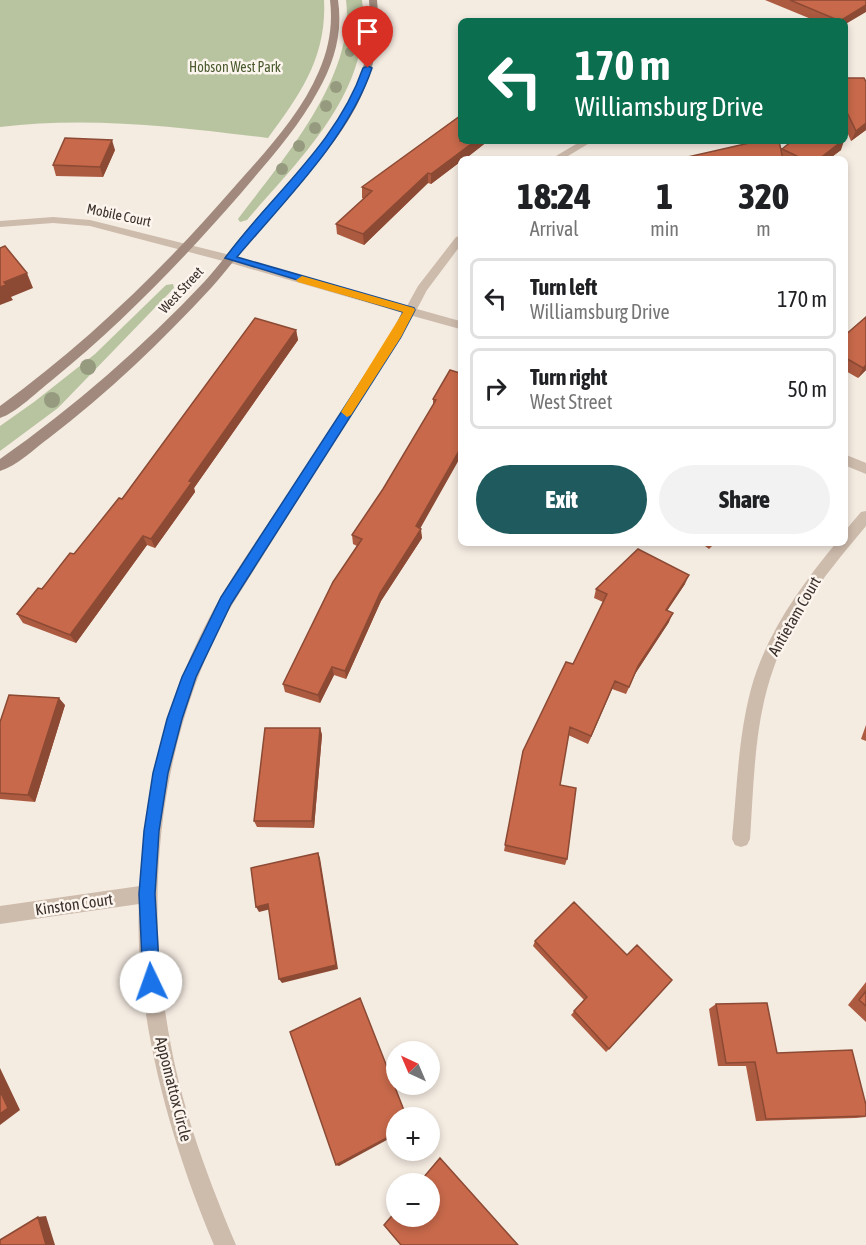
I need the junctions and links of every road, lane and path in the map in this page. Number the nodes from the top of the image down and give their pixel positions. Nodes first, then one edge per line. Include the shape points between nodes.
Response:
1 (334, 0) edge
2 (373, 0) edge
3 (583, 144) edge
4 (561, 156) edge
5 (0, 224) edge
6 (458, 242) edge
7 (187, 248) junction
8 (230, 258) junction
9 (410, 310) junction
10 (458, 324) edge
11 (0, 413) edge
12 (848, 461) edge
13 (0, 466) edge
14 (866, 469) edge
15 (866, 516) edge
16 (848, 538) edge
17 (842, 546) edge
18 (741, 839) dead end
19 (147, 894) junction
20 (0, 915) edge
21 (225, 1245) edge

1 - 7 street, West Street via 331,52 312,95 285,136
2 - 8 street, West Street via 374,44 361,89 318,154
3 - 4 street
5 - 7 street, Mobile Court via 53,220 90,223
6 - 9 street, Appomattox Circle
7 - 8 street, Mobile Court
7 - 11 street, West Street via 81,350
8 - 9 street, Mobile Court
8 - 13 street, West Street via 177,317 109,382
9 - 10 street, Mobile Court
9 - 19 street, Appomattox Circle via 226,601 205,641 175,719 160,773
12 - 14 street
15 - 16 street, Antietam Court
17 - 18 street, Antietam Court via 820,572 779,637 765,668 750,730
19 - 20 street, Kinston Court
19 - 21 street, Appomattox Circle via 151,982 165,1066 184,1139

